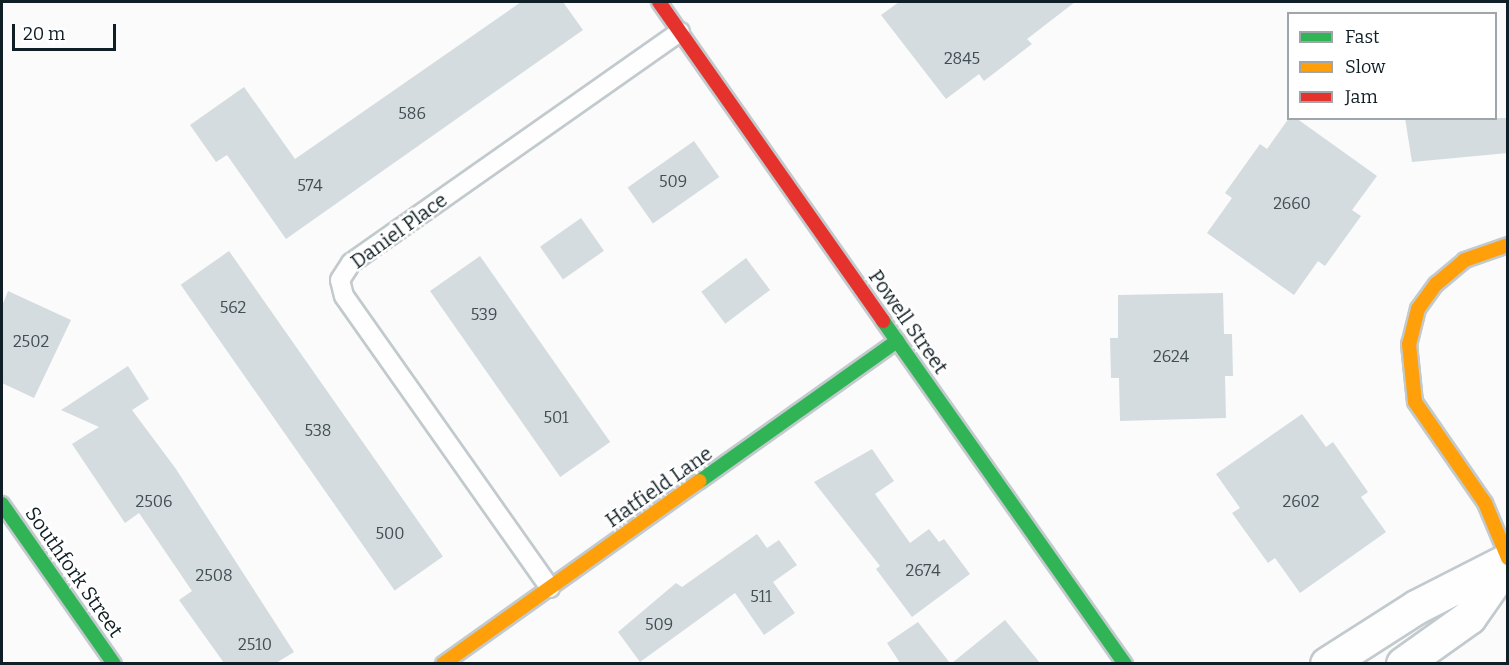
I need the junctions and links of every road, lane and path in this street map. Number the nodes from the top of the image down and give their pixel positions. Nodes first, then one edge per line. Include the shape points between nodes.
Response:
1 (659, 2) edge
2 (680, 32) junction
3 (1508, 245) edge
4 (897, 341) junction
5 (2, 504) edge
6 (1508, 560) edge
7 (550, 588) junction
8 (114, 663) edge
9 (443, 663) edge
10 (1125, 663) edge
11 (1327, 663) edge
12 (1403, 663) edge

1 - 2 street, Powell Street
2 - 4 street, Powell Street
2 - 7 lane, Daniel Place via 351,263 340,280 344,296
3 - 6 street via 1489,248 1465,260 1436,284 1418,309 1409,344 1415,402 1485,503
4 - 7 street, Hatfield Lane
4 - 10 street, Powell Street
5 - 8 street, Southfork Street
6 - 11 street via 1416,607
6 - 12 street via 1469,617
7 - 9 street, Hatfield Lane

